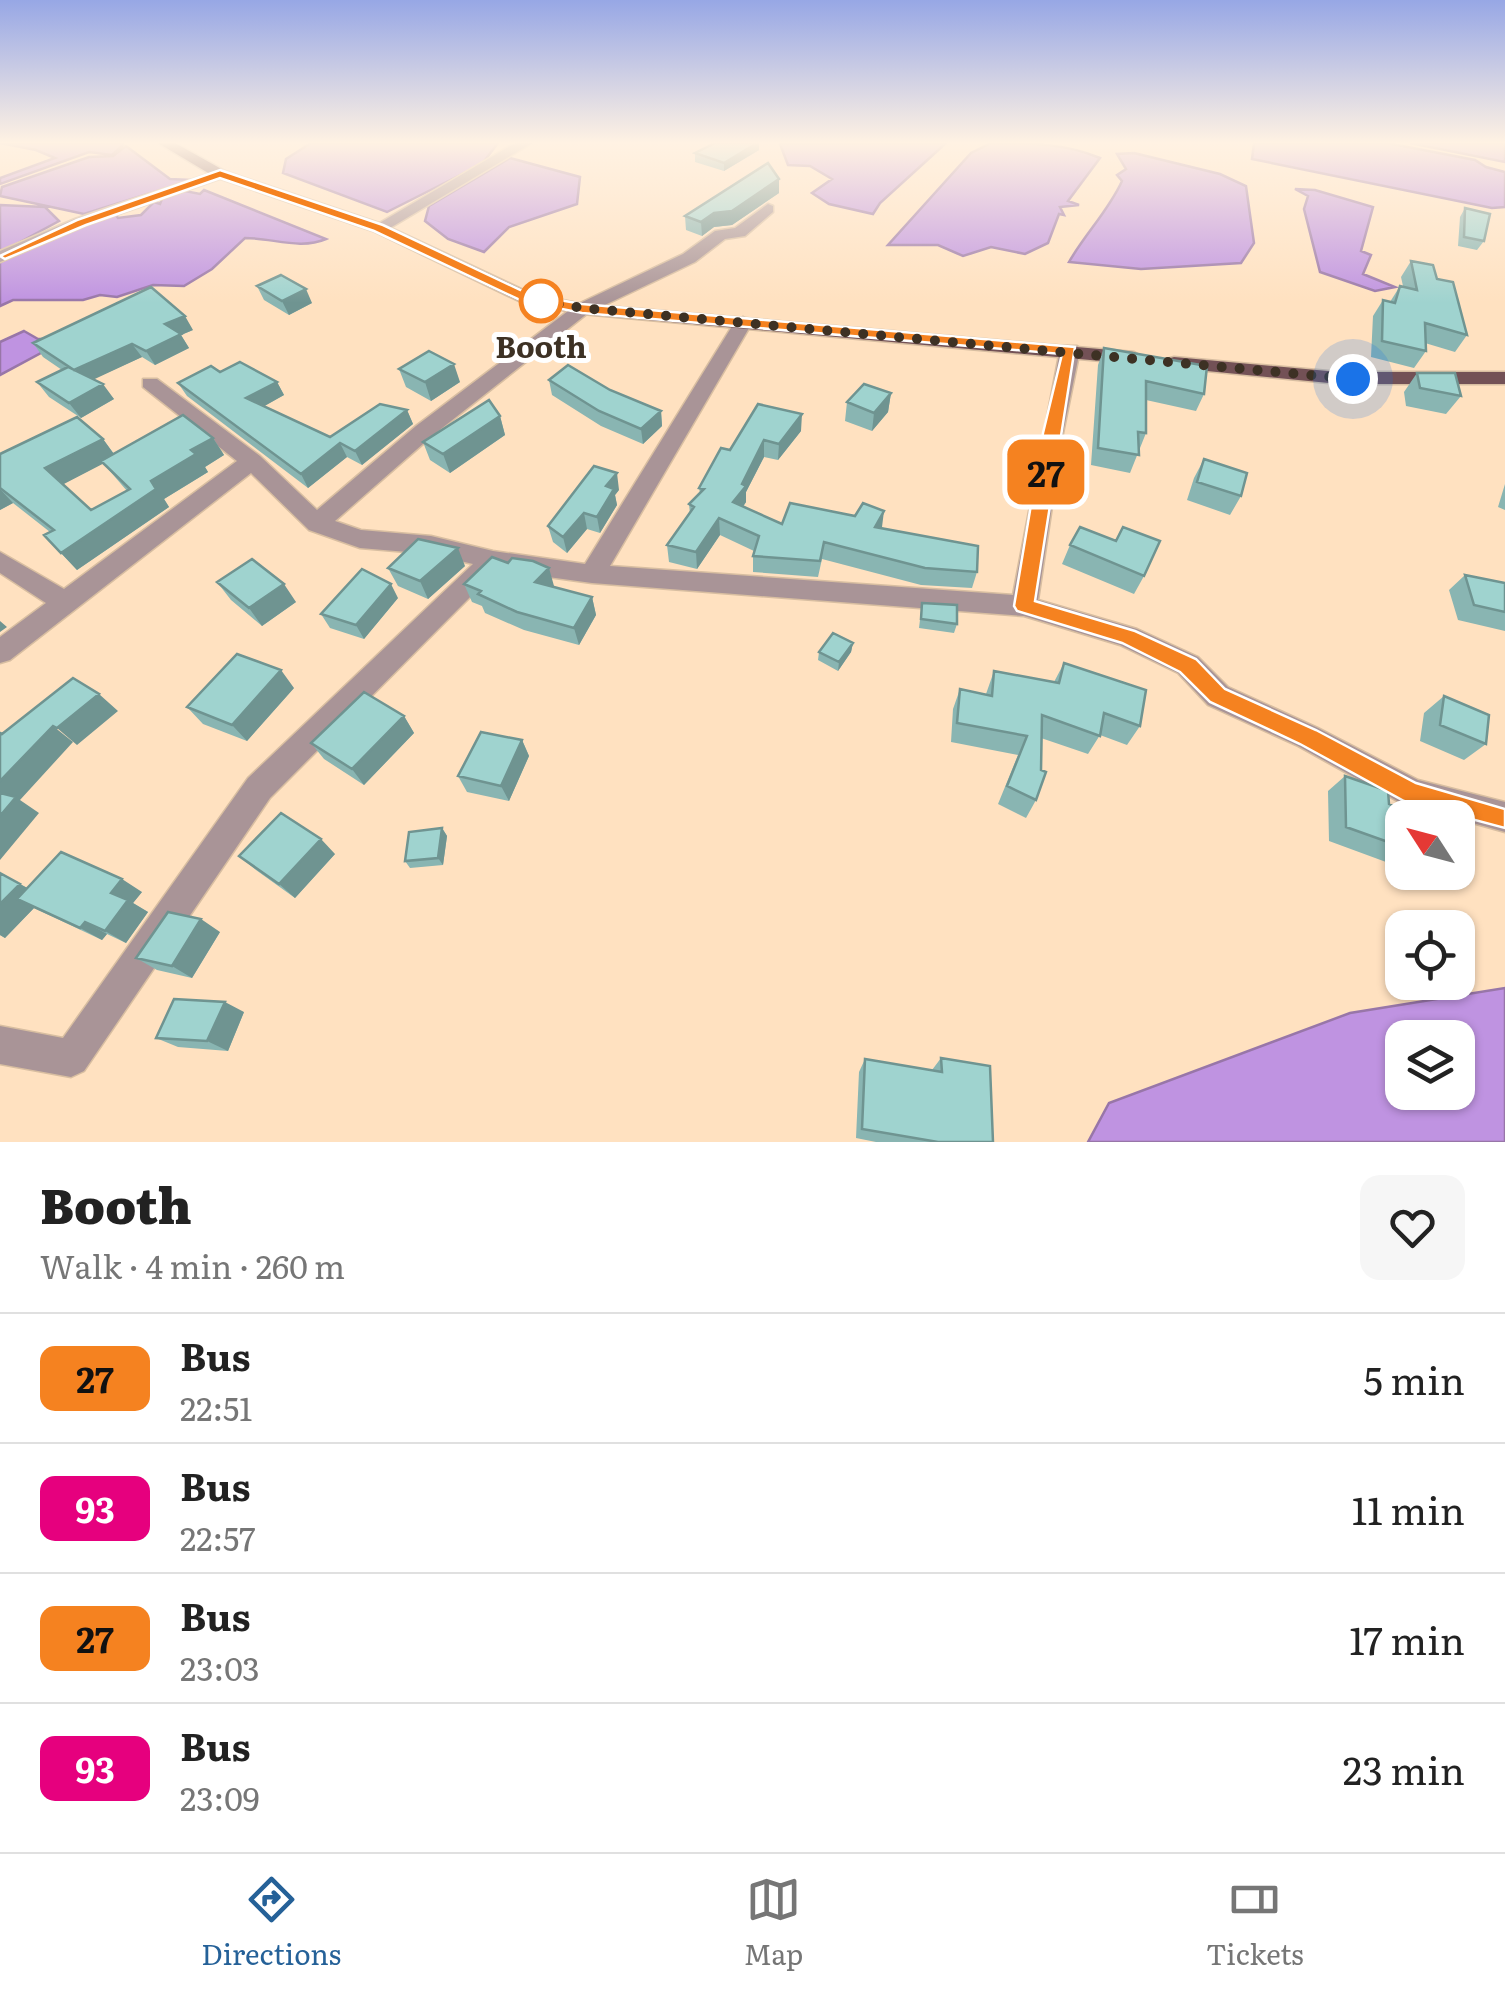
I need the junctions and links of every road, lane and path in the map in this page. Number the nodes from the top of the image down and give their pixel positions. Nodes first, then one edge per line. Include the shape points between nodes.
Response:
1 (156, 196) edge
2 (286, 196) edge
3 (433, 196) edge
4 (768, 209) dead end
5 (379, 228) junction
6 (0, 256) edge
7 (582, 308) junction
8 (743, 323) junction
9 (1070, 350) junction
10 (1505, 378) edge
11 (150, 383) dead end
12 (252, 461) junction
13 (316, 524) junction
14 (493, 560) junction
15 (0, 561) edge
16 (592, 574) junction
17 (64, 600) junction
18 (1024, 606) junction
19 (0, 652) edge
20 (1505, 817) edge
21 (0, 1045) edge

1 - 6 street
2 - 5 main road
3 - 5 street
4 - 7 street via 739,233 721,234 690,258
5 - 7 main road via 527,298
7 - 8 main road
7 - 13 street
8 - 9 main road
8 - 16 street
9 - 10 main road via 1419,383
9 - 18 street
11 - 12 street
12 - 13 street
12 - 17 street
13 - 14 street via 360,539 430,544
14 - 16 street
14 - 21 street via 259,788 71,1058
15 - 17 street
16 - 18 street
17 - 19 street
18 - 20 street via 1128,637 1188,665 1218,696 1412,793

